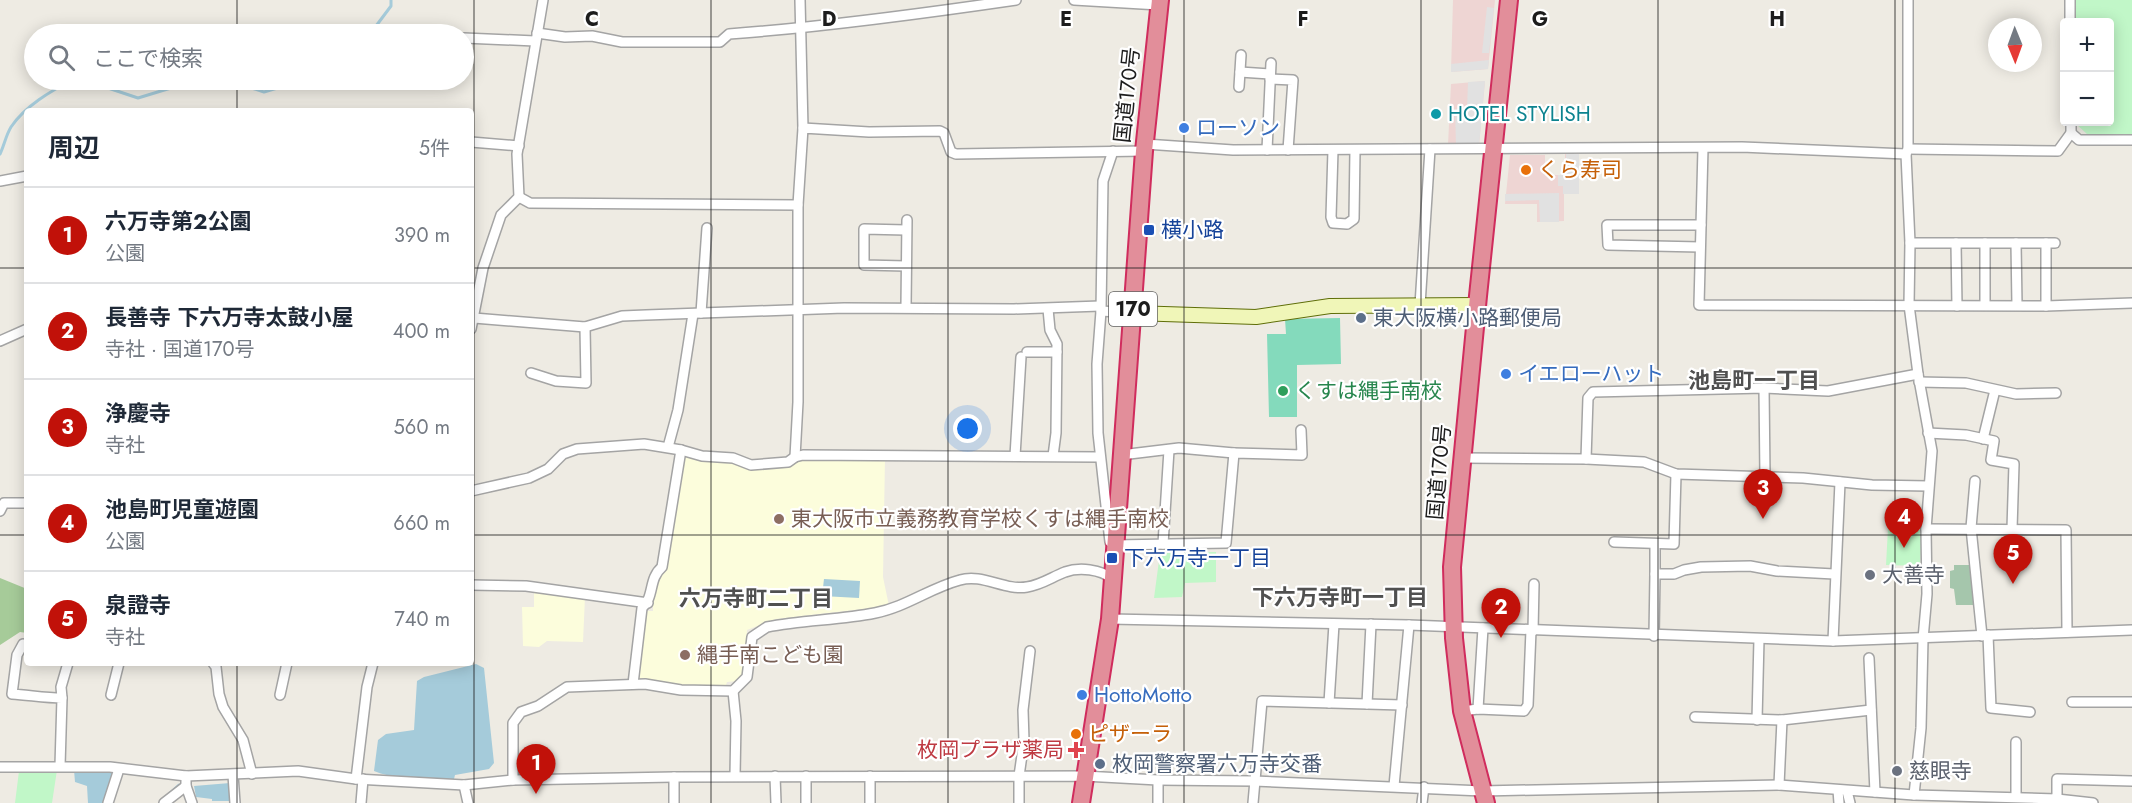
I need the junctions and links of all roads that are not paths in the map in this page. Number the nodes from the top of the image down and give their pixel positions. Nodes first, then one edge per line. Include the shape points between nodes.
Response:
1 (543, 0) edge
2 (800, 0) edge
3 (1016, 0) edge
4 (1074, 0) edge
5 (1509, 0) edge
6 (1908, 0) edge
7 (2070, 0) edge
8 (1160, 2) edge
9 (2070, 18) edge
10 (801, 29) junction
11 (536, 37) junction
12 (474, 38) edge
13 (1240, 55) dead end
14 (1271, 63) dead end
15 (1240, 72) junction
16 (1270, 76) junction
17 (1239, 87) dead end
18 (2071, 126) edge
19 (803, 128) junction
20 (2071, 133) junction
21 (2132, 140) edge
22 (474, 142) edge
23 (519, 146) junction
24 (1144, 147) junction
25 (1703, 148) junction
26 (1430, 149) junction
27 (1493, 149) junction
28 (1267, 150) junction
29 (1288, 150) junction
30 (1333, 150) junction
31 (1355, 150) junction
32 (1113, 151) junction
33 (1907, 152) junction
34 (24, 177) edge
35 (0, 181) edge
36 (519, 197) junction
37 (798, 205) junction
38 (1701, 225) junction
39 (707, 228) dead end
40 (1910, 243) junction
41 (1956, 243) junction
42 (1985, 243) junction
43 (2016, 243) junction
44 (1700, 247) junction
45 (906, 266) junction
46 (2132, 303) edge
47 (1420, 305) junction
48 (1477, 305) junction
49 (1909, 305) junction
50 (1985, 305) junction
51 (2016, 305) junction
52 (1957, 306) junction
53 (2046, 306) junction
54 (906, 307) junction
55 (1048, 309) junction
56 (1100, 309) junction
57 (799, 311) junction
58 (1133, 313) junction
59 (697, 314) junction
60 (474, 318) joint
61 (585, 327) junction
62 (24, 330) edge
63 (0, 341) edge
64 (1057, 352) junction
65 (531, 373) dead end
66 (1919, 378) junction
67 (1764, 388) junction
68 (1995, 390) junction
69 (2056, 393) dead end
70 (1301, 429) dead end
71 (1928, 433) junction
72 (1983, 439) junction
73 (668, 447) junction
74 (681, 450) junction
75 (1169, 450) junction
76 (1234, 453) junction
77 (1121, 455) junction
78 (1015, 456) junction
79 (1053, 456) junction
80 (795, 457) junction
81 (1100, 457) junction
82 (1463, 458) junction
83 (1586, 459) junction
84 (1676, 474) junction
85 (1765, 477) junction
86 (1975, 481) dead end
87 (1839, 482) junction
88 (1928, 486) junction
89 (474, 490) edge
90 (24, 503) edge
91 (0, 511) edge
92 (1971, 528) junction
93 (1926, 529) junction
94 (2012, 529) junction
95 (1614, 542) dead end
96 (1655, 543) junction
97 (1163, 544) junction
98 (1114, 552) junction
99 (1655, 574) junction
100 (1834, 574) junction
101 (1112, 579) junction
102 (1534, 584) dead end
103 (474, 585) edge
104 (648, 603) junction
105 (1110, 619) junction
106 (1334, 624) junction
107 (1371, 624) junction
108 (1409, 625) junction
109 (1453, 627) junction
110 (1483, 628) junction
111 (2132, 630) edge
112 (1532, 631) junction
113 (2067, 632) junction
114 (1985, 635) junction
115 (1654, 636) junction
116 (1759, 639) junction
117 (1923, 639) junction
118 (1833, 641) junction
119 (23, 644) dead end
120 (1030, 651) dead end
121 (1869, 658) dead end
122 (67, 666) edge
123 (118, 666) edge
124 (218, 666) edge
125 (286, 666) edge
126 (372, 666) edge
127 (633, 684) junction
128 (733, 691) junction
129 (111, 695) dead end
130 (280, 695) dead end
131 (62, 698) junction
132 (2072, 702) dead end
133 (2132, 702) edge
134 (1329, 703) junction
135 (1366, 704) junction
136 (1402, 705) junction
137 (1470, 710) junction
138 (1871, 710) junction
139 (2030, 712) dead end
140 (1695, 717) dead end
141 (1757, 720) junction
142 (1782, 720) junction
143 (2016, 742) dead end
144 (60, 766) junction
145 (0, 767) edge
146 (119, 769) junction
147 (252, 774) junction
148 (233, 775) junction
149 (735, 776) junction
150 (775, 776) junction
151 (806, 776) junction
152 (870, 776) junction
153 (1019, 776) junction
154 (1084, 776) junction
155 (674, 777) junction
156 (359, 779) junction
157 (513, 780) junction
158 (1158, 780) junction
159 (1254, 780) junction
160 (186, 781) junction
161 (2132, 782) edge
162 (464, 785) junction
163 (1779, 785) junction
164 (1395, 786) junction
165 (1424, 787) junction
166 (1843, 791) junction
167 (1875, 792) junction
168 (1914, 795) junction
169 (1484, 797) edge
170 (2016, 797) junction
171 (2057, 799) junction
172 (108, 803) edge
173 (164, 803) edge
174 (192, 803) edge
175 (235, 803) edge
176 (361, 803) edge
177 (468, 803) edge
178 (674, 803) edge
179 (776, 803) edge
180 (806, 803) edge
181 (870, 803) edge
182 (1020, 803) edge
183 (1081, 803) edge
184 (1158, 803) edge
185 (1253, 803) edge
186 (1422, 803) edge
187 (1839, 803) edge
188 (1850, 803) edge
189 (2093, 803) edge

1 - 11 street
2 - 10 street
3 - 10 street
4 - 8 street
5 - 27 highway, 国道170号
6 - 33 street
7 - 9 street
8 - 24 highway, 国道170号 / 170
10 - 11 street via 729,34 720,42
10 - 19 street
11 - 12 street
11 - 23 street
13 - 15 street
14 - 16 street
15 - 16 street
15 - 17 street
16 - 28 street
16 - 29 street via 1293,80
18 - 20 street
19 - 32 street via 940,131 956,154
19 - 37 street
20 - 21 street via 2079,140
20 - 33 street via 2058,151
22 - 23 street
23 - 36 street
24 - 28 street
24 - 32 street
24 - 58 highway, 国道170号 / 170
25 - 27 street
25 - 33 street
25 - 38 street
26 - 27 street
26 - 31 street
26 - 47 street
27 - 48 highway, 国道170号
28 - 29 street
29 - 30 street
30 - 31 street
30 - 31 street via 1331,217 1333,223 1347,224 1354,219
32 - 56 street via 1103,181
33 - 40 street
34 - 35 street
36 - 37 street via 530,203
36 - 60 street via 501,215 483,268
37 - 57 street
38 - 44 street
38 - 44 street via 1607,225 1608,246
39 - 59 street
40 - 41 street
40 - 49 street
41 - 42 street
41 - 52 street
42 - 43 street
42 - 50 street
43 - 51 street
43 - 53 street via 2050,243
44 - 49 street via 1699,305
45 - 45 street via 864,265 864,229 907,225
45 - 54 street
46 - 53 street
47 - 48 street
47 - 58 street via 1330,306 1256,317
48 - 82 highway, 国道170号
49 - 52 street
49 - 66 street
50 - 51 street
50 - 52 street
51 - 53 street
54 - 55 street
54 - 57 street
55 - 56 street
55 - 64 street
56 - 58 street
56 - 81 street
57 - 59 street
57 - 80 street
58 - 77 highway, 国道170号 / 170
59 - 61 street via 622,316
59 - 73 street
60 - 61 street
61 - 65 street via 586,383 556,381
62 - 63 street
64 - 78 street via 1024,354
64 - 79 street
66 - 67 street via 1828,391
66 - 68 street
66 - 71 street
67 - 83 street via 1593,392 1588,398
67 - 85 street
68 - 69 street
68 - 72 street
70 - 76 street via 1302,455
71 - 72 street
71 - 88 street via 1932,451
72 - 94 street via 1994,441 1991,460 2013,464
73 - 74 street
73 - 89 street via 644,444 577,449 529,478
74 - 80 street via 733,458 751,465 788,462
74 - 104 street via 662,567 655,573
75 - 76 street
75 - 77 street
75 - 97 street
76 - 97 street via 1226,543
77 - 98 highway, 国道170号 / 170
78 - 79 street
78 - 80 street
79 - 81 street
81 - 98 street
82 - 83 street
82 - 109 highway, 国道170号 via 1452,567
83 - 84 street via 1644,462
84 - 85 street
84 - 96 street via 1674,544
85 - 87 street
86 - 92 street
87 - 88 street
87 - 100 street
88 - 93 street
90 - 91 street via 4,502
92 - 93 street
92 - 94 street
92 - 114 street
93 - 117 street via 1928,594
94 - 113 street via 2066,530
95 - 96 street
96 - 99 street
97 - 98 street
98 - 101 highway, 国道170号 / 170
99 - 100 street via 1701,567 1750,566 1777,572
99 - 115 street
100 - 118 street
101 - 105 highway, 国道170号 / 170
101 - 128 street via 1097,571 1067,572 1025,588 976,578 961,579 903,606 767,627 752,637 747,677
102 - 112 street
103 - 104 street via 526,586
104 - 127 street via 642,608
105 - 106 street
105 - 154 highway, 国道170号 / 170
106 - 107 street
106 - 134 street
107 - 108 street
107 - 135 street
108 - 109 street
108 - 136 street
109 - 110 street
109 - 137 highway, 国道170号
110 - 112 street
110 - 137 street
111 - 113 street
112 - 115 street
112 - 137 street via 1528,705 1524,711
113 - 114 street
114 - 117 street
114 - 139 street via 1991,708
115 - 116 street
116 - 118 street
116 - 141 street
117 - 118 street
117 - 168 street via 1921,728
119 - 131 street via 17,655 12,694
120 - 153 street
121 - 138 street
122 - 131 street
123 - 129 street
124 - 147 street via 223,707 243,740
125 - 130 street
126 - 156 street
127 - 128 street
127 - 157 street via 567,687 521,712 513,723
128 - 149 street
131 - 144 street
132 - 133 street
134 - 135 street
134 - 159 street via 1262,701
135 - 136 street
136 - 164 street
137 - 169 highway, 国道170号
138 - 142 street
138 - 167 street
140 - 141 street
141 - 142 street
142 - 163 street
143 - 170 street
144 - 145 street
144 - 146 street
146 - 160 street
146 - 172 street
147 - 148 street
147 - 156 street via 298,771
148 - 160 street
148 - 175 street
149 - 150 street
149 - 155 street
150 - 151 street
150 - 179 street
151 - 152 street
151 - 180 street
152 - 153 street
152 - 181 street
153 - 154 street
153 - 182 street
154 - 158 street
154 - 183 highway, 国道170号 / 170
155 - 157 street
155 - 178 street
156 - 162 street
156 - 176 street
157 - 162 street
158 - 159 street
158 - 184 street
159 - 164 street
159 - 185 street
160 - 173 street
160 - 174 street
161 - 171 street via 2057,779
162 - 177 street
163 - 166 street
163 - 169 street
164 - 165 street
165 - 169 street
165 - 186 street
166 - 167 street
166 - 187 street
166 - 188 street
167 - 168 street
168 - 170 street
170 - 171 street
171 - 189 street

